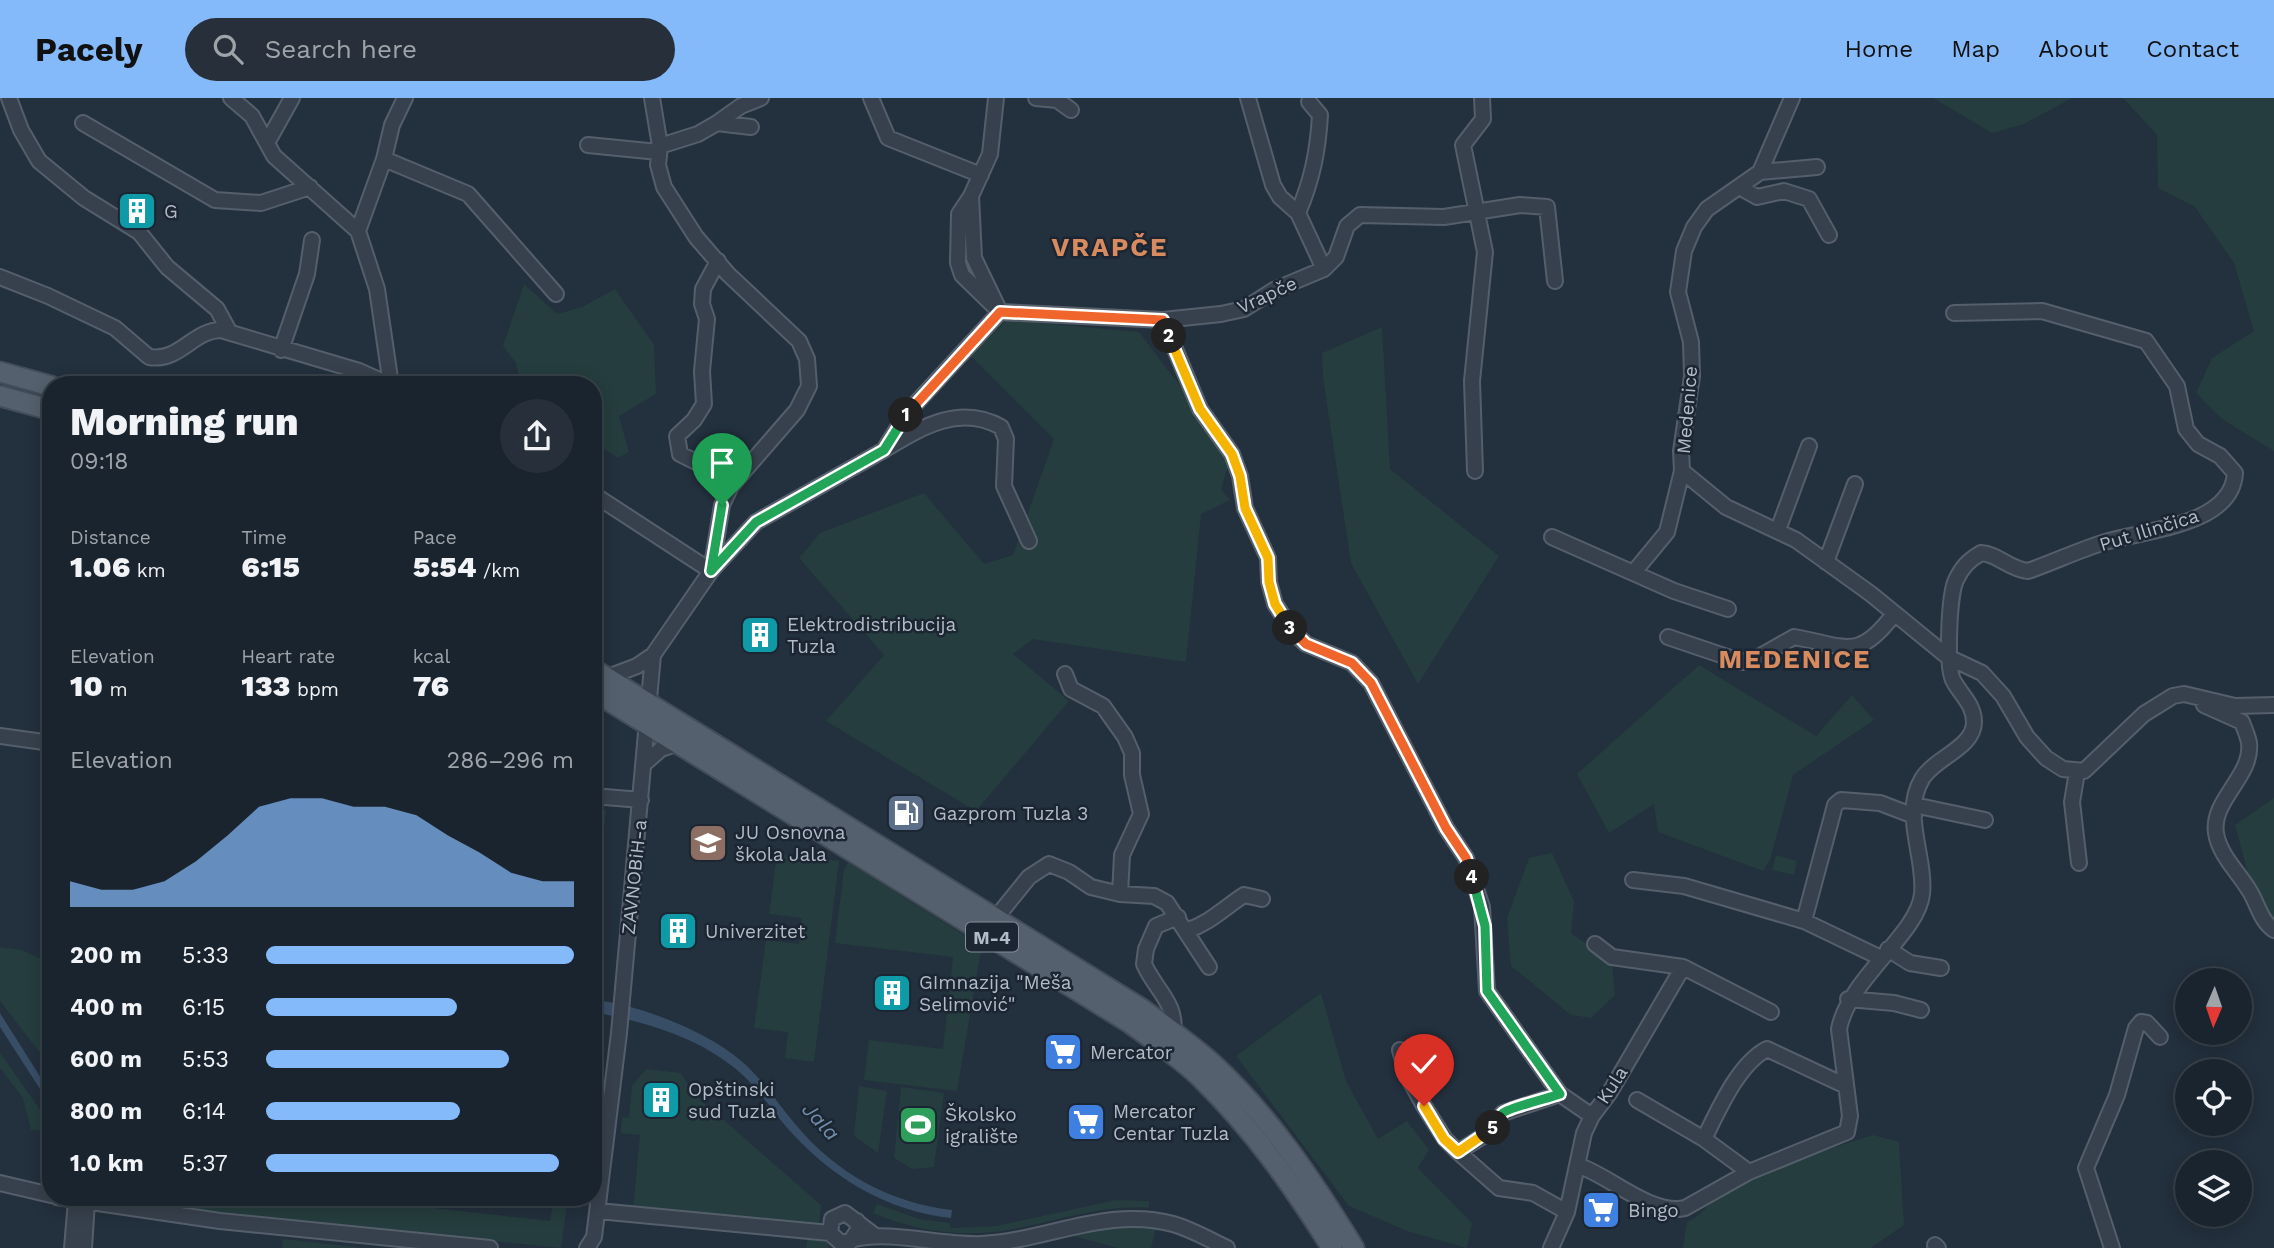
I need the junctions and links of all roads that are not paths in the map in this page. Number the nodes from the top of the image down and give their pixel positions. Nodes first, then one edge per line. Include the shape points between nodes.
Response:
1 (9, 98) edge
2 (230, 98) edge
3 (292, 98) edge
4 (405, 98) edge
5 (652, 98) edge
6 (761, 98) edge
7 (871, 98) edge
8 (996, 98) edge
9 (1037, 98) edge
10 (1248, 98) edge
11 (1482, 98) edge
12 (1792, 98) edge
13 (1308, 102) dead end
14 (1070, 110) dead end
15 (83, 123) dead end
16 (717, 123) junction
17 (751, 127) dead end
18 (268, 141) junction
19 (587, 145) dead end
20 (659, 149) junction
21 (384, 159) junction
22 (1817, 167) dead end
23 (1760, 172) junction
24 (981, 175) junction
25 (310, 187) junction
26 (1741, 188) junction
27 (1298, 213) junction
28 (1476, 214) junction
29 (358, 231) junction
30 (1829, 235) dead end
31 (312, 240) dead end
32 (718, 261) junction
33 (1324, 269) junction
34 (0, 277) edge
35 (1555, 281) dead end
36 (556, 294) dead end
37 (1000, 312) junction
38 (1954, 313) dead end
39 (1163, 320) junction
40 (229, 331) junction
41 (281, 350) junction
42 (0, 372) edge
43 (370, 376) edge
44 (390, 376) edge
45 (42, 384) edge
46 (0, 396) edge
47 (42, 408) edge
48 (1808, 446) dead end
49 (884, 450) junction
50 (1475, 471) dead end
51 (1682, 471) junction
52 (1855, 484) dead end
53 (731, 486) junction
54 (602, 500) edge
55 (1777, 530) junction
56 (1552, 537) dead end
57 (1029, 541) dead end
58 (1826, 562) junction
59 (711, 571) junction
60 (1634, 572) junction
61 (1728, 608) dead end
62 (1894, 614) junction
63 (1668, 637) dead end
64 (653, 655) junction
65 (1948, 657) junction
66 (602, 673) edge
67 (602, 674) edge
68 (1065, 674) dead end
69 (2184, 694) junction
70 (602, 697) edge
71 (649, 703) junction
72 (2274, 705) edge
73 (648, 727) junction
74 (0, 736) edge
75 (42, 742) edge
76 (676, 744) junction
77 (645, 763) junction
78 (2077, 772) junction
79 (602, 797) edge
80 (641, 800) junction
81 (1914, 811) junction
82 (1985, 820) dead end
83 (2079, 863) dead end
84 (1633, 880) dead end
85 (1120, 894) junction
86 (1262, 899) dead end
87 (1178, 918) junction
88 (995, 919) junction
89 (1804, 921) junction
90 (2274, 930) edge
91 (1186, 931) junction
92 (1595, 944) dead end
93 (1885, 953) junction
94 (1209, 967) dead end
95 (1682, 968) junction
96 (1941, 968) dead end
97 (1848, 999) junction
98 (1922, 1010) dead end
99 (1771, 1012) dead end
100 (1173, 1033) junction
101 (2160, 1037) dead end
102 (1400, 1050) dead end
103 (1846, 1086) junction
104 (1560, 1094) junction
105 (1637, 1100) dead end
106 (1592, 1116) junction
107 (1704, 1139) junction
108 (1458, 1152) junction
109 (1577, 1166) junction
110 (1749, 1172) junction
111 (602, 1177) edge
112 (0, 1183) edge
113 (42, 1193) edge
114 (80, 1206) edge
115 (81, 1206) edge
116 (116, 1206) edge
117 (599, 1206) edge
118 (598, 1211) junction
119 (1567, 1212) junction
120 (856, 1221) junction
121 (874, 1236) junction
122 (840, 1241) edge
123 (593, 1244) edge
124 (72, 1248) edge
125 (84, 1248) edge
126 (490, 1248) edge
127 (1227, 1248) edge
128 (1332, 1248) edge
129 (1354, 1248) edge
130 (1551, 1248) edge
131 (2112, 1248) edge

1 - 40 street via 20,130 39,161 83,198 139,232 167,267 217,309
2 - 18 street via 252,116
3 - 18 street
4 - 21 street via 392,125
5 - 20 street
6 - 16 street
7 - 24 street via 888,138
8 - 24 street via 991,145
9 - 14 street via 1058,100
10 - 27 street via 1273,185
11 - 28 street via 1483,119 1463,145
12 - 23 street, Medenice
13 - 27 street via 1320,115 1318,151
15 - 25 street via 215,200 261,203
16 - 17 street
16 - 20 street
18 - 25 street via 274,156
19 - 20 street
20 - 32 street via 664,187 696,237
21 - 29 street
21 - 36 street via 468,194
22 - 23 street
23 - 26 street, Medenice
24 - 37 street via 960,214 958,263 962,275
25 - 29 street
26 - 30 street via 1757,197 1784,191 1809,199
26 - 51 street, Medenice via 1707,209 1685,251 1678,292 1692,342 1692,376
27 - 33 street
28 - 33 street via 1402,219 1360,215 1347,226 1335,257
28 - 35 street via 1520,205 1547,207
28 - 50 street via 1485,252 1472,382
29 - 44 street via 377,289
31 - 41 street via 307,274
32 - 53 street via 702,304 707,318 704,404 677,436 677,443 680,454 716,472
32 - 53 street via 799,341 807,359 809,386 797,410
33 - 39 street, Vrapče via 1274,290 1244,309
34 - 40 street via 115,328 149,357 171,356 211,330
37 - 39 street, Vrapče
37 - 49 street via 907,413
38 - 65 street, Put Ilinčica via 2042,311 2146,341 2177,386 2186,429 2235,472 2234,486 2213,510 2182,524 2104,542 2028,570 2015,570 1980,552 1966,562 1954,583
39 - 104 street via 1200,409 1232,454 1245,508 1268,558 1275,604 1306,644 1352,663 1371,683 1466,858 1482,907 1487,991
40 - 41 street
41 - 43 street
42 - 45 main road
46 - 47 main road
48 - 55 street
49 - 57 street via 930,423 953,418 979,418 1001,427 1006,439 1004,486
49 - 59 street via 756,522
51 - 55 street, Medenice via 1727,507
51 - 60 street, Medenice via 1667,533
52 - 58 street
53 - 59 street via 722,505
54 - 59 street
55 - 58 street, Medenice
56 - 60 street
58 - 62 street, Medenice
59 - 64 street
60 - 61 street
62 - 63 street via 1877,636 1862,646 1794,637 1742,662
62 - 65 street, Medenice
64 - 66 street via 637,666
64 - 71 street
65 - 78 street via 1982,673 2039,751 2063,769
65 - 81 street via 1952,678 1972,708 1974,724 1969,738 1923,776
67 - 71 main road, M-4
68 - 85 street via 1071,689 1103,706 1132,753 1141,814 1122,855
69 - 72 street via 2235,706
69 - 78 street via 2144,714 2092,765
69 - 90 street via 2242,722 2248,754 2219,813 2215,832 2265,924
70 - 73 main road, M-4
71 - 73 street
71 - 88 main road, M-4
73 - 76 main road, M-4
73 - 77 street
74 - 75 street
76 - 77 street via 661,748
76 - 128 main road, M-4 via 1130,1023 1201,1077 1290,1181
77 - 80 street, ZAVNOBiH-a
78 - 83 street via 2072,802
79 - 80 street
80 - 111 street, ZAVNOBiH-a
81 - 82 street
81 - 89 street via 1841,800 1835,805
81 - 93 street via 1922,895 1911,919
84 - 89 street via 1684,886
85 - 87 street via 1154,896 1167,903
85 - 88 street via 1091,887 1049,864 1029,877
86 - 91 street via 1244,895 1221,915
87 - 91 street
87 - 100 street via 1156,926 1143,964 1168,1001 1175,1021
88 - 100 main road, M-4
89 - 93 street
91 - 94 street
92 - 95 street via 1612,957
93 - 96 street via 1910,964
93 - 97 street
95 - 99 street
95 - 106 street, Kula
97 - 98 street
97 - 103 street via 1839,1029
100 - 129 main road, M-4 via 1213,1065 1261,1115 1306,1173
101 - 131 street via 2147,1023 2136,1027 2117,1095 2085,1168
102 - 108 street via 1424,1106 1444,1139
103 - 107 street via 1767,1049 1740,1075
103 - 110 street via 1847,1132
104 - 106 street
104 - 108 street via 1503,1113 1491,1131
105 - 107 street
106 - 109 street, Kula
107 - 110 street
108 - 119 street via 1499,1188 1533,1193
109 - 110 street via 1649,1203 1675,1210
109 - 119 street, Kula
112 - 113 street
114 - 124 street
115 - 125 street
116 - 126 street
117 - 118 street, ZAVNOBiH-a
118 - 122 street
118 - 123 street
119 - 130 street, Kula
120 - 121 street
120 - 122 street via 858,1230
120 - 122 street via 849,1214 835,1216 830,1223
121 - 122 street
121 - 127 street via 982,1244 1088,1223 1133,1220 1172,1223

